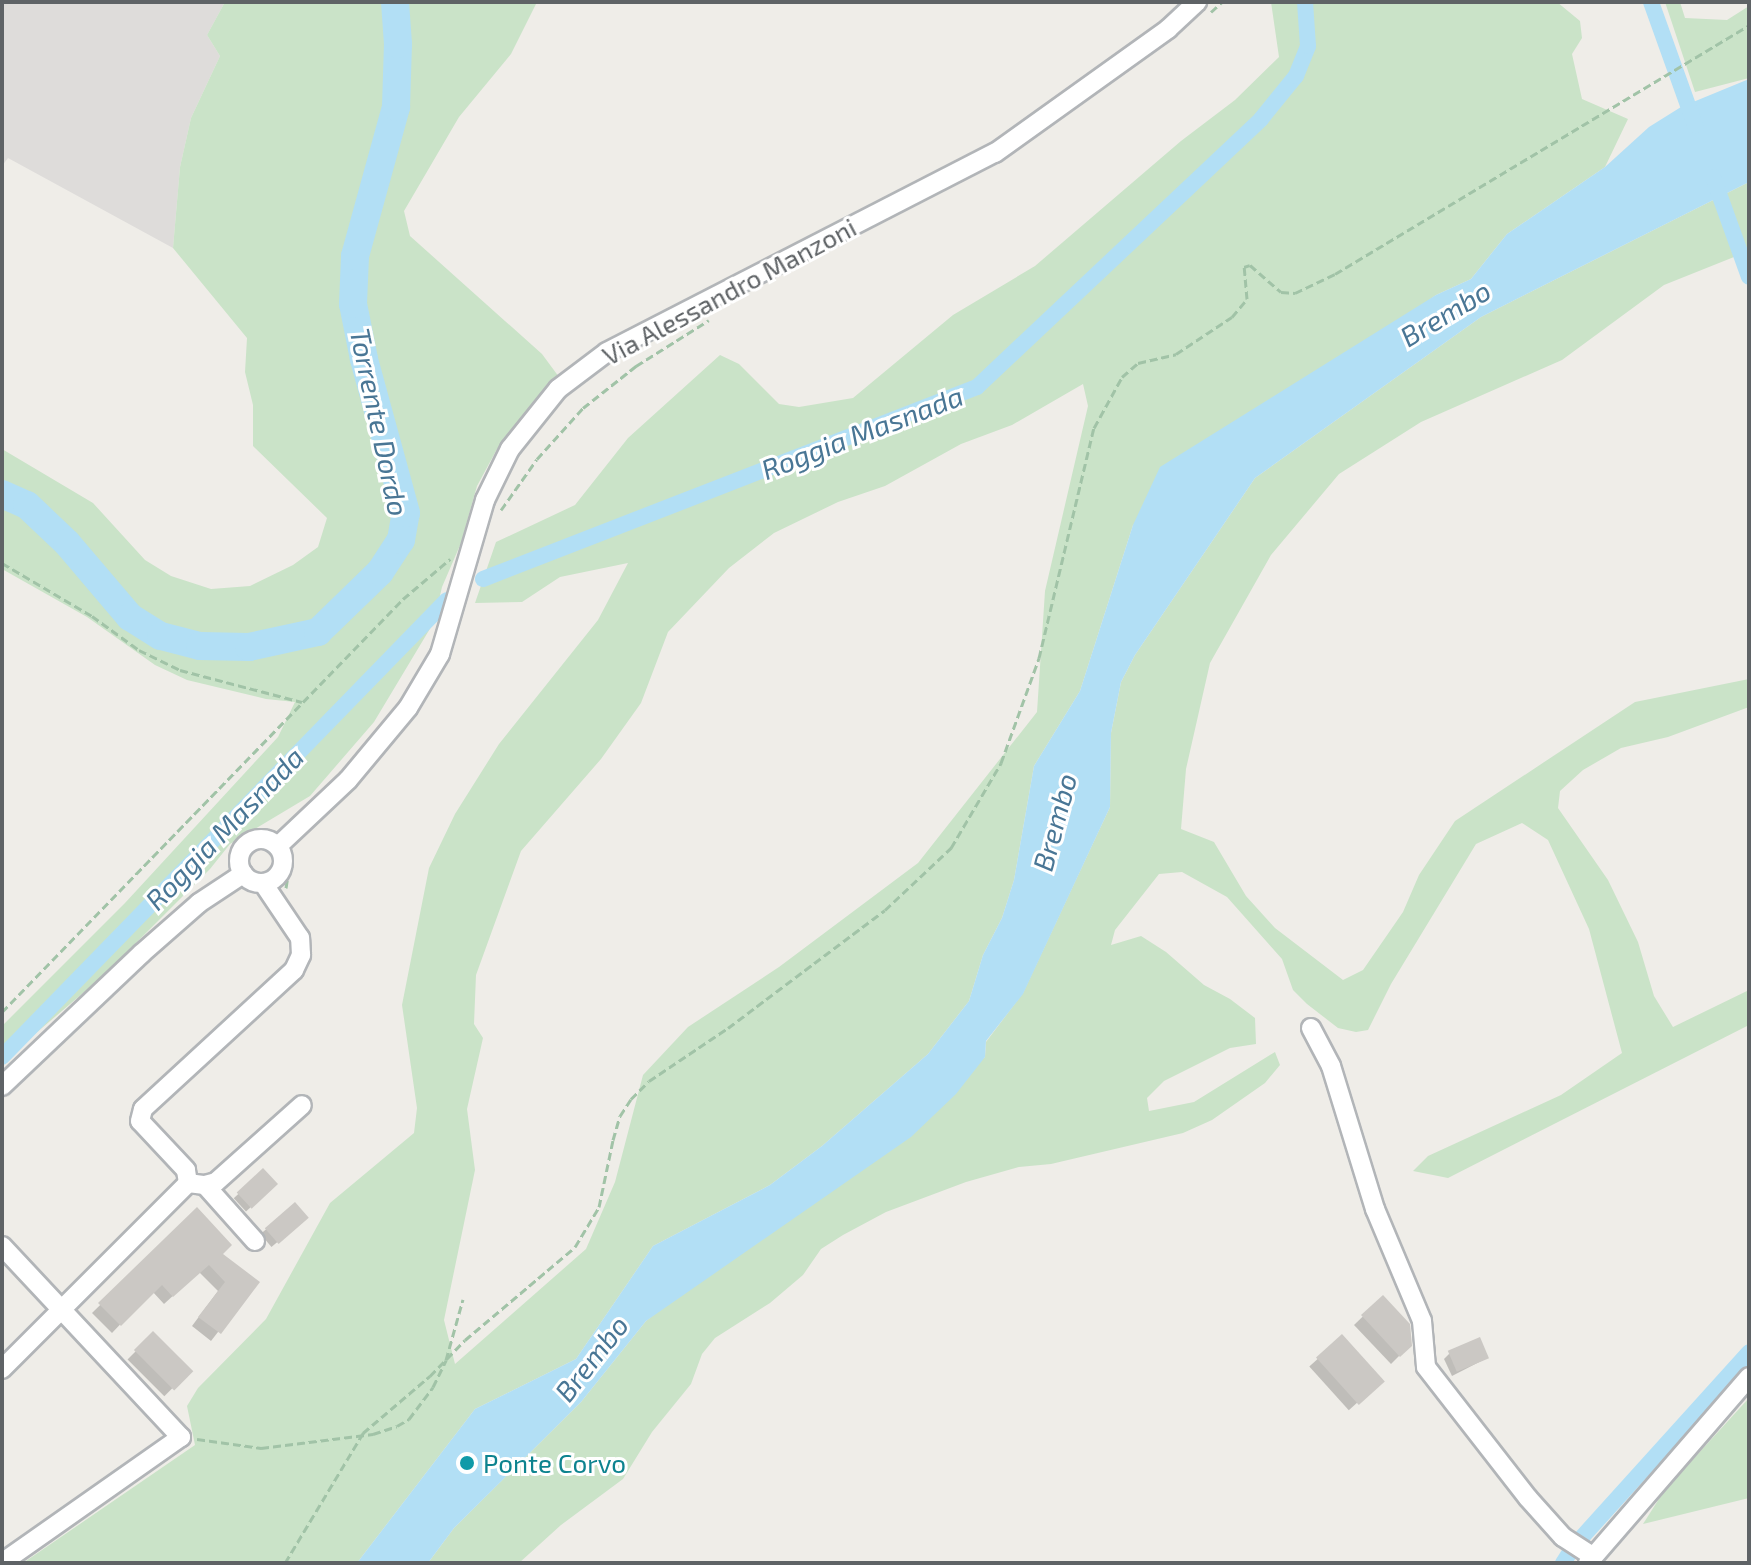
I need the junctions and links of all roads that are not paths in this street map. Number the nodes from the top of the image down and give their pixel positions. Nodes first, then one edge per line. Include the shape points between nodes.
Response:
1 (1204, 7) edge
2 (278, 846) junction
3 (243, 874) junction
4 (263, 883) junction
5 (1311, 1028) dead end
6 (2, 1086) edge
7 (302, 1105) dead end
8 (197, 1184) junction
9 (255, 1241) dead end
10 (2, 1246) edge
11 (61, 1309) junction
12 (2, 1369) edge
13 (1749, 1377) edge
14 (1589, 1557) edge
15 (2, 1563) edge

1 - 2 street, Via Alessandro Manzoni via 995,153 607,352 558,389 510,449 485,500 440,654 408,708 348,780
2 - 3 street via 268,840 247,843 241,852
2 - 4 street via 282,869
3 - 4 street
3 - 6 street via 199,903 141,954
4 - 8 street via 300,938 301,955 294,970 143,1109 140,1121
5 - 14 street via 1331,1066 1375,1209 1422,1321 1426,1367 1528,1498
7 - 8 street via 223,1176
8 - 9 street
8 - 11 street
10 - 11 street
11 - 12 street
11 - 15 street via 181,1437
13 - 14 street

